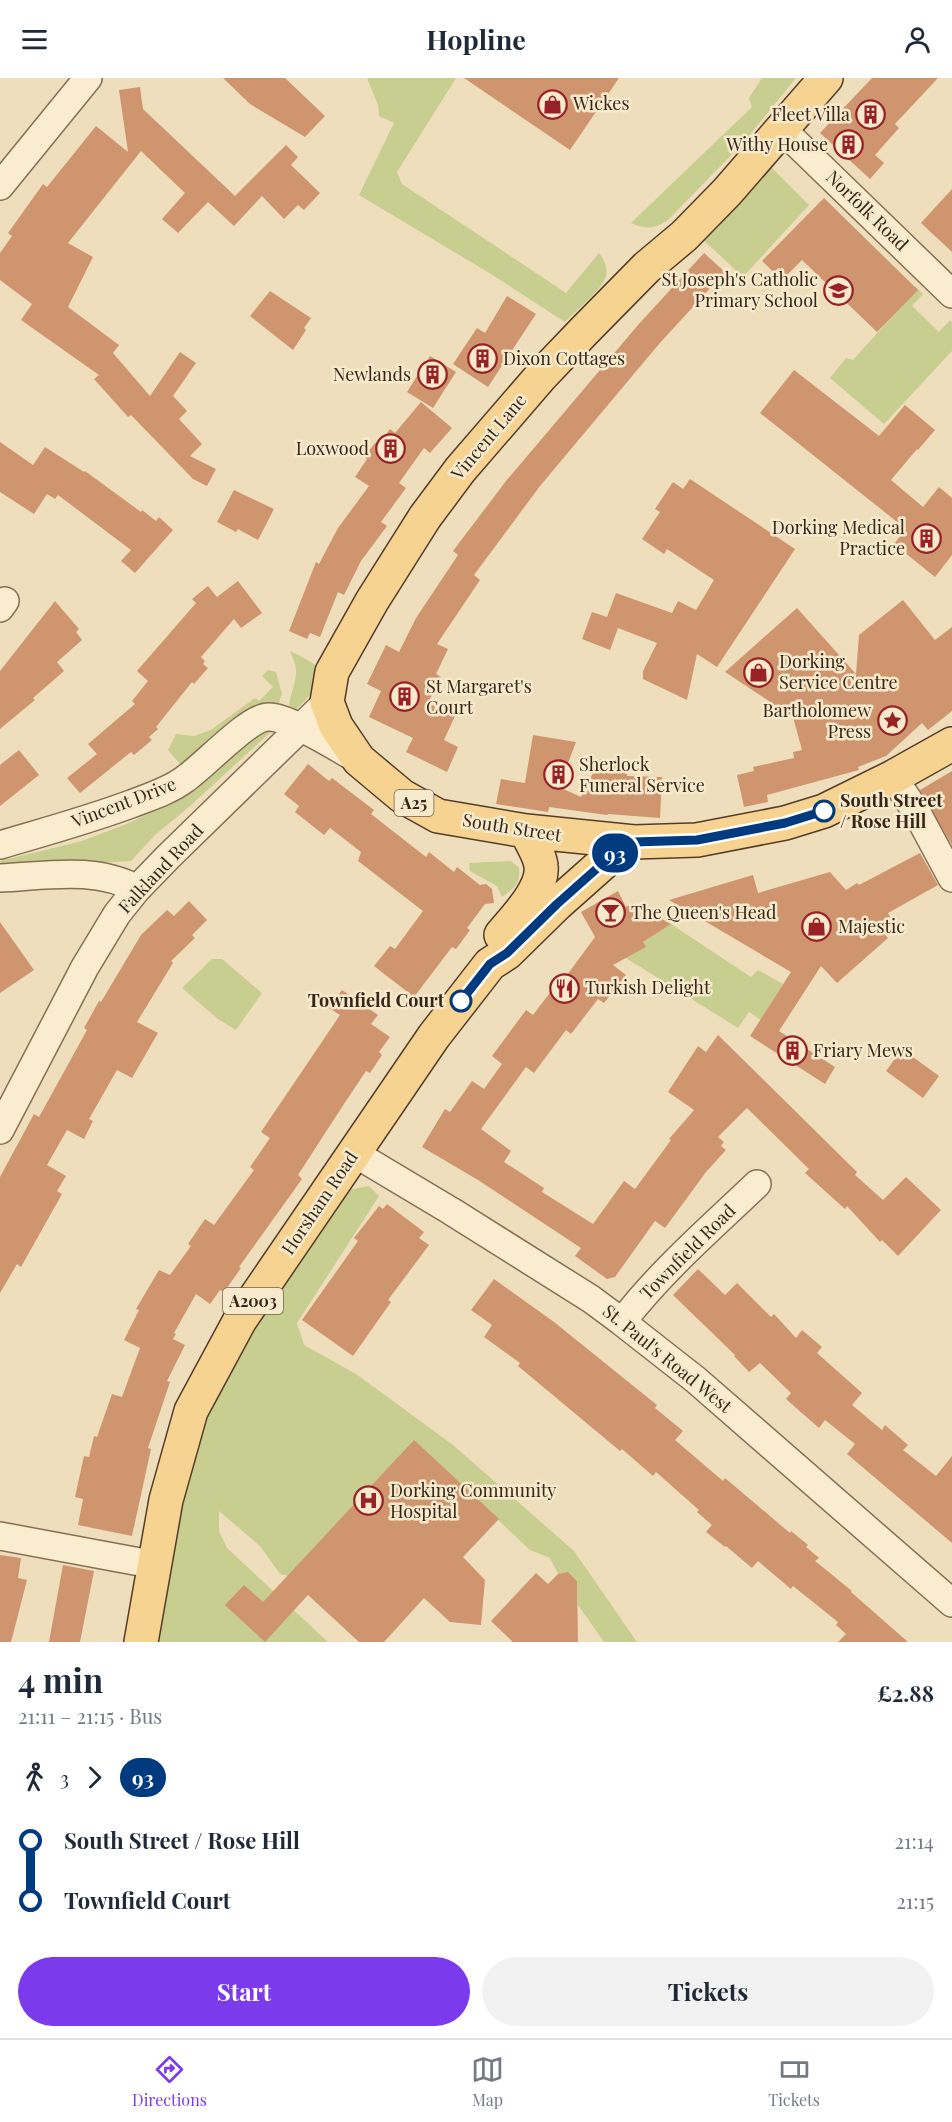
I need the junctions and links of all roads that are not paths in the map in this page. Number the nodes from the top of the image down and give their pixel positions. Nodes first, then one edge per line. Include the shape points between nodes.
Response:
1 (88, 78) edge
2 (826, 78) edge
3 (783, 128) junction
4 (0, 186) edge
5 (952, 294) edge
6 (327, 702) junction
7 (299, 727) junction
8 (952, 744) edge
9 (359, 760) junction
10 (893, 777) junction
11 (526, 831) junction
12 (634, 842) junction
13 (0, 845) edge
14 (0, 878) edge
15 (952, 878) edge
16 (137, 889) junction
17 (490, 964) junction
18 (0, 1130) edge
19 (354, 1154) junction
20 (757, 1184) dead end
21 (622, 1322) junction
22 (0, 1536) edge
23 (156, 1565) junction
24 (952, 1603) edge
25 (141, 1642) edge

1 - 4 street
2 - 3 main road, Vincent Lane
3 - 5 street, Norfolk Road
3 - 6 main road, Vincent Lane via 684,236 647,267 563,353 460,470 372,601 332,672
6 - 7 street, Falkland Road
6 - 9 main road, South Street / A25 via 336,726
7 - 9 street, South Street
7 - 13 street, Vincent Drive via 267,716 252,722 201,768 164,792 86,821
7 - 16 street, Falkland Road
8 - 10 main road, South Street / A25
9 - 11 main road, South Street / A25 via 402,796 438,816
10 - 12 main road, South Street / A25 via 824,811 785,823 697,840
10 - 15 street
11 - 12 main road, South Street / A25
11 - 17 main road, A2003 via 541,865 541,879 495,944
12 - 17 main road, Horsham Road / A2003 via 611,856 507,953
14 - 16 street via 92,874 122,880
16 - 18 street, Falkland Road via 85,967
17 - 19 main road, Horsham Road / A2003 via 428,1045
19 - 21 street, St. Paul's Road West via 471,1223
19 - 23 main road, Horsham Road / A2003 via 240,1320 191,1411 166,1500
20 - 21 street, Townfield Road
21 - 24 street, St. Paul's Road West via 696,1380
22 - 23 street
23 - 25 main road, Horsham Road / A2003

